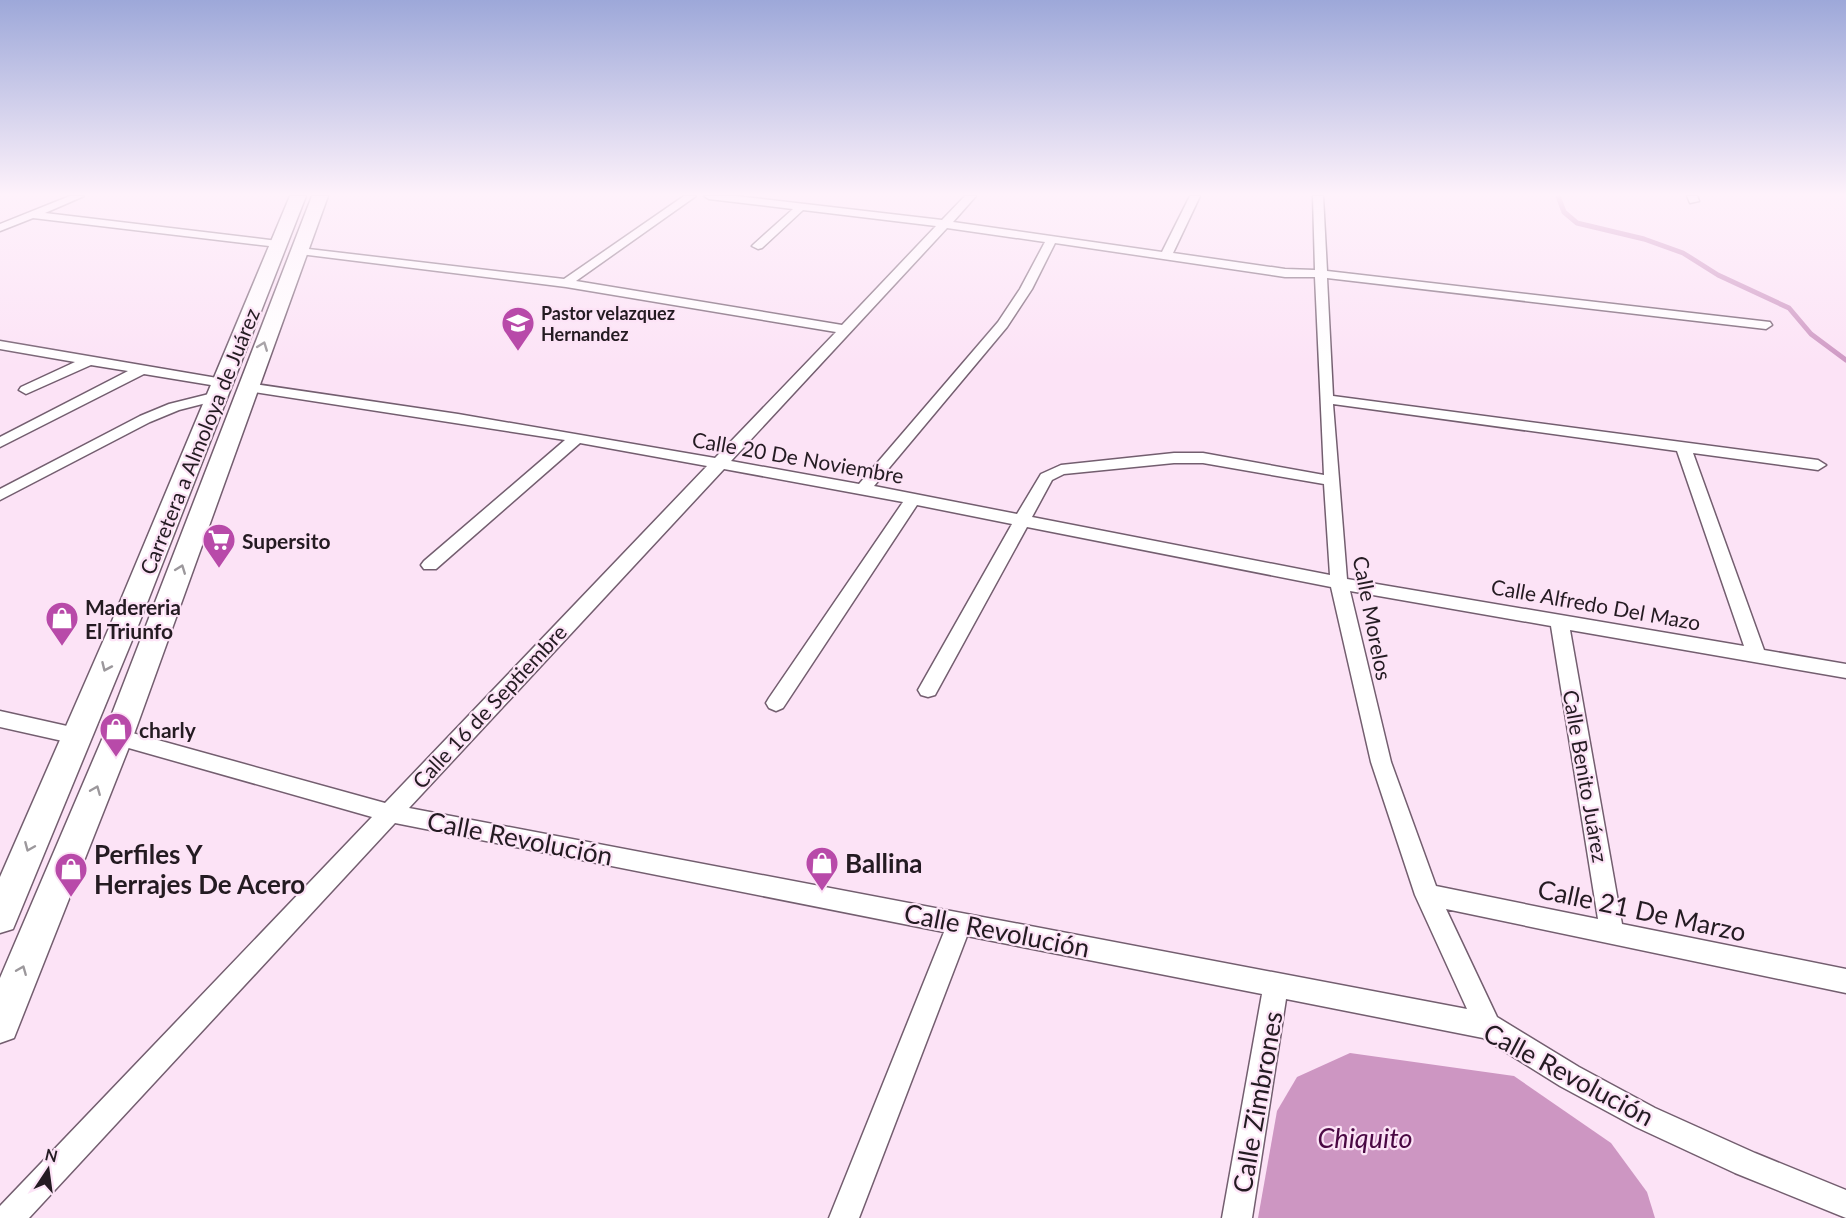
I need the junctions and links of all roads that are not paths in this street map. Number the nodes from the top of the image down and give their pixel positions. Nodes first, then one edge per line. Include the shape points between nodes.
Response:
1 (287, 253) edge
2 (327, 253) edge
3 (610, 253) edge
4 (917, 253) edge
5 (1044, 253) edge
6 (1143, 253) edge
7 (1168, 253) edge
8 (1321, 253) edge
9 (1166, 256) junction
10 (1322, 274) junction
11 (567, 283) junction
12 (1766, 325) dead end
13 (843, 329) junction
14 (0, 345) edge
15 (90, 360) junction
16 (142, 369) junction
17 (229, 389) junction
18 (26, 390) dead end
19 (1326, 399) junction
20 (577, 438) junction
21 (0, 443) edge
22 (1683, 447) junction
23 (717, 464) junction
24 (1818, 465) dead end
25 (1332, 481) junction
26 (863, 489) junction
27 (0, 495) edge
28 (913, 499) junction
29 (1023, 521) junction
30 (198, 524) junction
31 (164, 529) junction
32 (430, 565) dead end
33 (1338, 583) junction
34 (1559, 620) junction
35 (1756, 655) junction
36 (1846, 671) edge
37 (928, 690) dead end
38 (776, 703) dead end
39 (0, 718) edge
40 (76, 735) junction
41 (118, 737) junction
42 (389, 813) junction
43 (1427, 895) junction
44 (0, 917) edge
45 (960, 922) junction
46 (1612, 933) junction
47 (1846, 981) edge
48 (1276, 986) junction
49 (0, 1024) edge
50 (1488, 1026) junction
51 (1846, 1205) edge
52 (9, 1218) edge
53 (844, 1218) edge
54 (1237, 1218) edge

1 - 17 main road, Carretera a Almoloya de Juárez
2 - 11 street
3 - 11 street
4 - 13 street, Calle 16 de Septiembre
5 - 26 street via 1026,289 989,342
6 - 9 street
7 - 9 street
8 - 10 street, Calle Morelos
9 - 10 street via 1285,273
10 - 12 street
10 - 19 street, Calle Morelos
11 - 13 street
13 - 23 street, Calle 16 de Septiembre
14 - 15 street, Calle 20 De Noviembre
15 - 16 street, Calle 20 De Noviembre
15 - 18 street
16 - 17 street, Calle 20 De Noviembre
16 - 21 street
17 - 20 street, Calle 20 De Noviembre via 458,418
17 - 27 street via 145,419
17 - 30 main road, Carretera a Almoloya de Juárez
17 - 31 main road, Carretera a Almoloya de Juárez
19 - 22 street
19 - 25 street, Calle Morelos
20 - 23 street, Calle 20 De Noviembre
20 - 32 street
22 - 24 street
22 - 35 street
23 - 26 street, Calle 20 De Noviembre
23 - 42 street, Calle 16 de Septiembre
25 - 29 street via 1203,458 1061,470 1046,477
25 - 33 street, Calle Morelos
26 - 28 street, Calle 20 De Noviembre
28 - 29 street, Calle 20 De Noviembre
28 - 38 street
29 - 33 street, Calle 20 De Noviembre
29 - 37 street
30 - 31 main road
41 -> 30 main road, Carretera a Almoloya de Juárez
31 -> 40 main road, Carretera a Almoloya de Juárez
33 - 34 street, Calle Alfredo Del Mazo
33 - 43 street, Calle Morelos via 1381,762
34 - 35 street, Calle Alfredo Del Mazo
34 - 46 street, Calle Benito Juárez
35 - 36 street, Calle Alfredo Del Mazo
39 - 40 street
40 -> 44 main road, Carretera a Almoloya de Juárez
41 - 42 street, Calle Revolución
49 -> 41 main road, Carretera a Almoloya de Juárez
42 - 45 street, Calle Revolución
42 - 52 street, Calle 16 de Septiembre
43 - 46 street, Calle 21 De Marzo
43 - 50 street, Calle Morelos
45 - 48 street, Calle Revolución
45 - 53 street
46 - 47 street, Calle 21 De Marzo
48 - 50 street, Calle Revolución
48 - 54 street, Calle Zimbrones
50 - 51 street, Calle Revolución via 1581,1083 1703,1146

